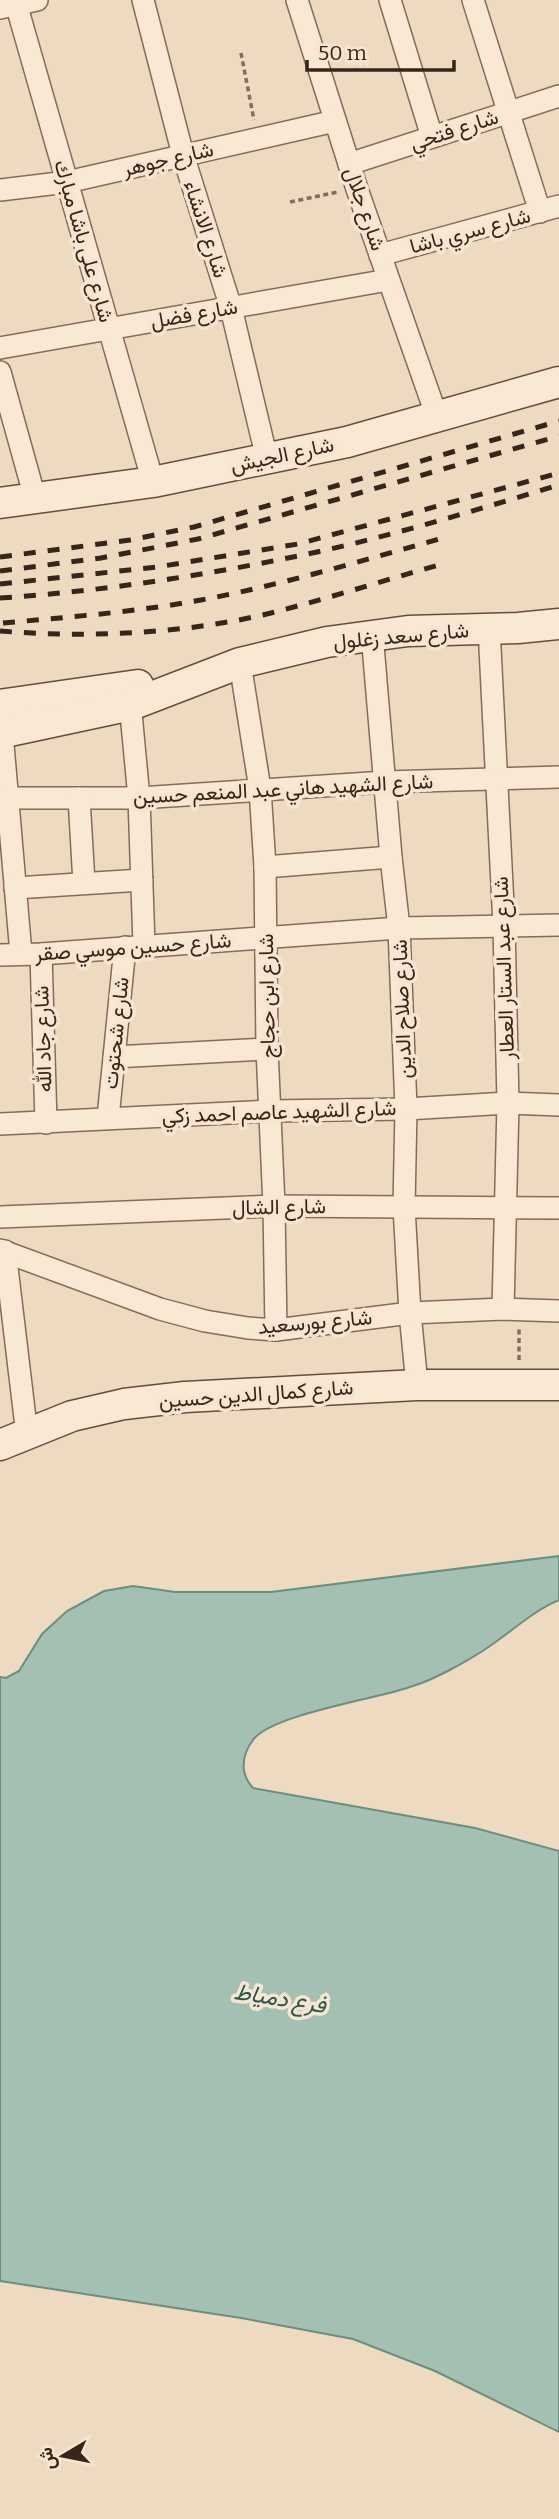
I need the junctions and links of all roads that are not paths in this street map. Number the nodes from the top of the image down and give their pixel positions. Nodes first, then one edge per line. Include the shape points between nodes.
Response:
1 (37, 0) edge
2 (143, 0) edge
3 (297, 0) edge
4 (390, 0) edge
5 (473, 0) edge
6 (10, 4) edge
7 (559, 96) edge
8 (508, 113) junction
9 (335, 121) junction
10 (432, 137) junction
11 (183, 155) junction
12 (349, 164) junction
13 (67, 182) junction
14 (0, 190) edge
15 (550, 209) edge
16 (380, 255) junction
17 (388, 280) junction
18 (231, 308) junction
19 (108, 328) junction
20 (0, 348) edge
21 (0, 372) edge
22 (559, 382) edge
23 (437, 417) junction
24 (267, 459) junction
25 (153, 482) junction
26 (35, 498) junction
27 (0, 503) edge
28 (559, 624) edge
29 (489, 628) junction
30 (518, 628) junction
31 (372, 634) junction
32 (559, 640) edge
33 (240, 663) junction
34 (130, 696) junction
35 (1, 724) edge
36 (559, 777) edge
37 (497, 778) junction
38 (385, 782) junction
39 (260, 789) junction
40 (8, 798) junction
41 (79, 798) junction
42 (139, 798) junction
43 (391, 857) junction
44 (6, 858) edge
45 (265, 867) junction
46 (142, 880) junction
47 (84, 883) junction
48 (15, 888) junction
49 (504, 925) junction
50 (559, 925) edge
51 (399, 928) junction
52 (267, 938) junction
53 (134, 946) junction
54 (21, 954) edge
55 (267, 1049) junction
56 (114, 1057) junction
57 (508, 1103) junction
58 (559, 1105) edge
59 (406, 1109) junction
60 (270, 1111) junction
61 (108, 1118) junction
62 (46, 1123) junction
63 (0, 1124) edge
64 (274, 1206) junction
65 (404, 1207) junction
66 (506, 1207) junction
67 (559, 1208) edge
68 (0, 1217) edge
69 (2, 1250) edge
70 (511, 1309) junction
71 (559, 1311) edge
72 (410, 1313) junction
73 (276, 1330) junction
74 (559, 1368) edge
75 (417, 1385) junction
76 (519, 1385) junction
77 (559, 1385) edge
78 (13, 1440) edge

1 - 6 street
2 - 11 street, شارع الانشاء
3 - 9 street, شارع جلال
4 - 10 street
5 - 8 street
6 - 13 street, شارع على باشا مبارك
7 - 8 street, شارع فتحي
8 - 10 street, شارع فتحي
8 - 15 street
9 - 11 street, شارع جوهر
9 - 12 street, شارع جلال
10 - 12 street, شارع فتحي
11 - 13 street, شارع جوهر
11 - 18 street, شارع الانشاء
12 - 16 street, شارع جلال
13 - 14 street, شارع جوهر
13 - 19 street, شارع على باشا مبارك
15 - 16 street, شارع سري باشا
16 - 17 street, شارع جلال
17 - 18 street, شارع فضل
17 - 23 street, شارع جلال
18 - 19 street, شارع فضل
18 - 24 street, شارع الانشاء
19 - 20 street, شارع فضل
19 - 25 street, شارع على باشا مبارك
21 - 26 street
22 - 23 main road, شارع الجيش
23 - 24 main road, شارع الجيش
24 - 25 main road, شارع الجيش
25 - 26 main road, شارع الجيش
26 - 27 main road, شارع الجيش
28 - 30 main road, شارع سعد زغلول
29 - 30 main road, شارع سعد زغلول
29 - 31 main road, شارع سعد زغلول
29 - 37 street, شارع عبد الستار العطار
30 - 32 main road
31 - 33 main road, شارع سعد زغلول
31 - 38 street, شارع صلاح الدين
33 - 34 main road, شارع سعد زغلول
33 - 39 street, شارع ابن حجاج
34 - 35 main road, شارع سعد زغلول
34 - 42 street, شارع شحتوت
35 - 40 street, شارع جاد الله
36 - 37 street, شارع الشهيد هاني عبد المنعم حسين
37 - 38 street, شارع الشهيد هاني عبد المنعم حسين
37 - 49 street, شارع عبد الستار العطار
38 - 39 street, شارع الشهيد هاني عبد المنعم حسين
38 - 43 street, شارع صلاح الدين
39 - 42 street, شارع الشهيد هاني عبد المنعم حسين
39 - 45 street, شارع ابن حجاج
40 - 41 street, شارع الشهيد هاني عبد المنعم حسين
40 - 44 street, شارع جاد الله
41 - 42 street, شارع الشهيد هاني عبد المنعم حسين
41 - 47 street
42 - 46 street, شارع شحتوت
43 - 45 street
43 - 51 street, شارع صلاح الدين
44 - 48 street, شارع جاد الله
45 - 52 street, شارع ابن حجاج
46 - 47 street
46 - 53 street, شارع شحتوت
47 - 48 street
48 - 54 street, شارع جاد الله
49 - 50 street, شارع حسين موسي صقر
49 - 51 street, شارع حسين موسي صقر
49 - 57 street, شارع عبد الستار العطار
51 - 52 street, شارع حسين موسي صقر
51 - 59 street, شارع صلاح الدين
52 - 53 street, شارع حسين موسي صقر
52 - 55 street, شارع ابن حجاج
53 - 54 street, شارع حسين موسي صقر
53 - 56 street, شارع شحتوت
54 - 62 street, شارع جاد الله
55 - 56 street
55 - 60 street, شارع ابن حجاج
56 - 61 street, شارع شحتوت
57 - 58 street, شارع الشهيد عاصم احمد زكي
57 - 59 street, شارع الشهيد عاصم احمد زكي
57 - 66 street, شارع عبد الستار العطار
59 - 60 street, شارع الشهيد عاصم احمد زكي
59 - 65 street, شارع صلاح الدين
60 - 61 street, شارع الشهيد عاصم احمد زكي
60 - 64 street, شارع ابن حجاج
61 - 62 street, شارع الشهيد عاصم احمد زكي
62 - 63 street, شارع الشهيد عاصم احمد زكي
64 - 65 street, شارع الشال
64 - 68 street, شارع الشال
64 - 73 street, شارع ابن حجاج
65 - 66 street, شارع الشال
65 - 72 street, شارع صلاح الدين
66 - 67 street, شارع الشال
66 - 70 street, شارع عبد الستار العطار
69 - 73 street, شارع بورسعيد via 160,1309 205,1321
69 - 78 street
70 - 71 street, شارع بورسعيد
70 - 72 street, شارع بورسعيد
72 - 73 street, شارع بورسعيد
72 - 75 street, شارع صلاح الدين
74 - 76 main road
75 - 76 main road, شارع كمال الدين حسين
75 - 78 main road, شارع كمال الدين حسين via 260,1391 136,1403 72,1416
76 - 77 main road, شارع كمال الدين حسين

